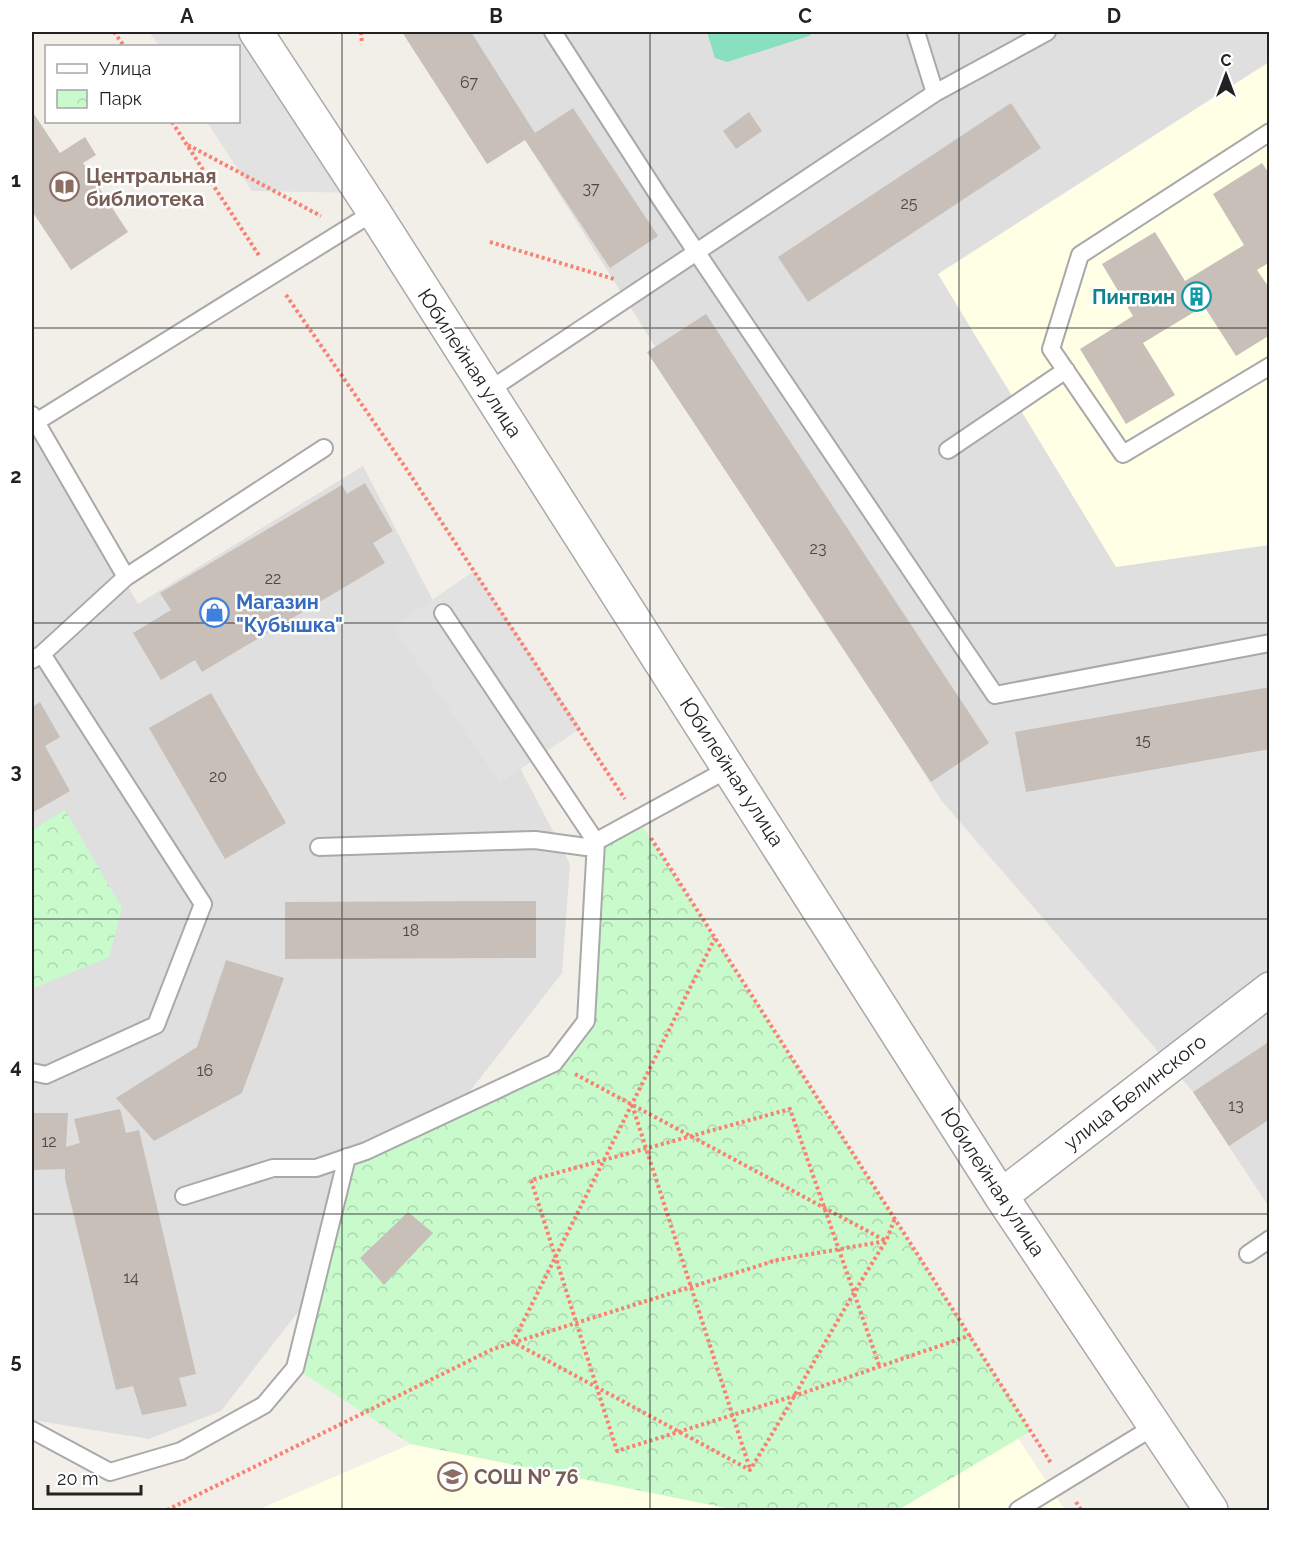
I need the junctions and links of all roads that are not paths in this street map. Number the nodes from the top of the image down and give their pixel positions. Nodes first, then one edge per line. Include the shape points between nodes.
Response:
1 (256, 32) edge
2 (553, 32) edge
3 (916, 32) edge
4 (1042, 33) edge
5 (935, 93) junction
6 (1269, 132) edge
7 (374, 212) junction
8 (696, 252) junction
9 (1269, 366) edge
10 (1066, 370) junction
11 (488, 391) junction
12 (34, 418) edge
13 (324, 448) dead end
14 (948, 450) dead end
15 (126, 577) junction
16 (443, 614) dead end
17 (1269, 643) edge
18 (37, 657) edge
19 (730, 768) junction
20 (596, 842) junction
21 (319, 847) dead end
22 (1269, 989) edge
23 (32, 1072) edge
24 (347, 1157) junction
25 (184, 1196) dead end
26 (1001, 1196) junction
27 (1269, 1239) edge
28 (1248, 1254) dead end
29 (1155, 1426) junction
30 (32, 1430) edge
31 (1018, 1510) edge
32 (1211, 1510) edge

1 - 7 street, Юбилейная улица
2 - 8 lane
3 - 5 lane
4 - 5 lane
5 - 8 lane
6 - 10 lane via 1080,255 1051,349
7 - 11 street, Юбилейная улица
7 - 12 lane
8 - 11 lane
8 - 17 lane via 995,695
9 - 10 lane via 1123,454
10 - 14 lane
11 - 19 street, Юбилейная улица
12 - 15 lane
13 - 15 lane
15 - 18 lane
16 - 20 lane
18 - 23 lane via 203,904 156,1025 46,1075
19 - 20 lane
19 - 26 street, Юбилейная улица
20 - 21 lane via 586,847 535,840
20 - 24 lane via 586,1021 554,1063
22 - 26 street, улица Белинского
24 - 25 lane via 316,1168 273,1168
24 - 30 lane via 294,1368 264,1405 182,1451 110,1472
26 - 29 street, Юбилейная улица
27 - 28 lane
29 - 31 lane
29 - 32 street, Юбилейная улица

